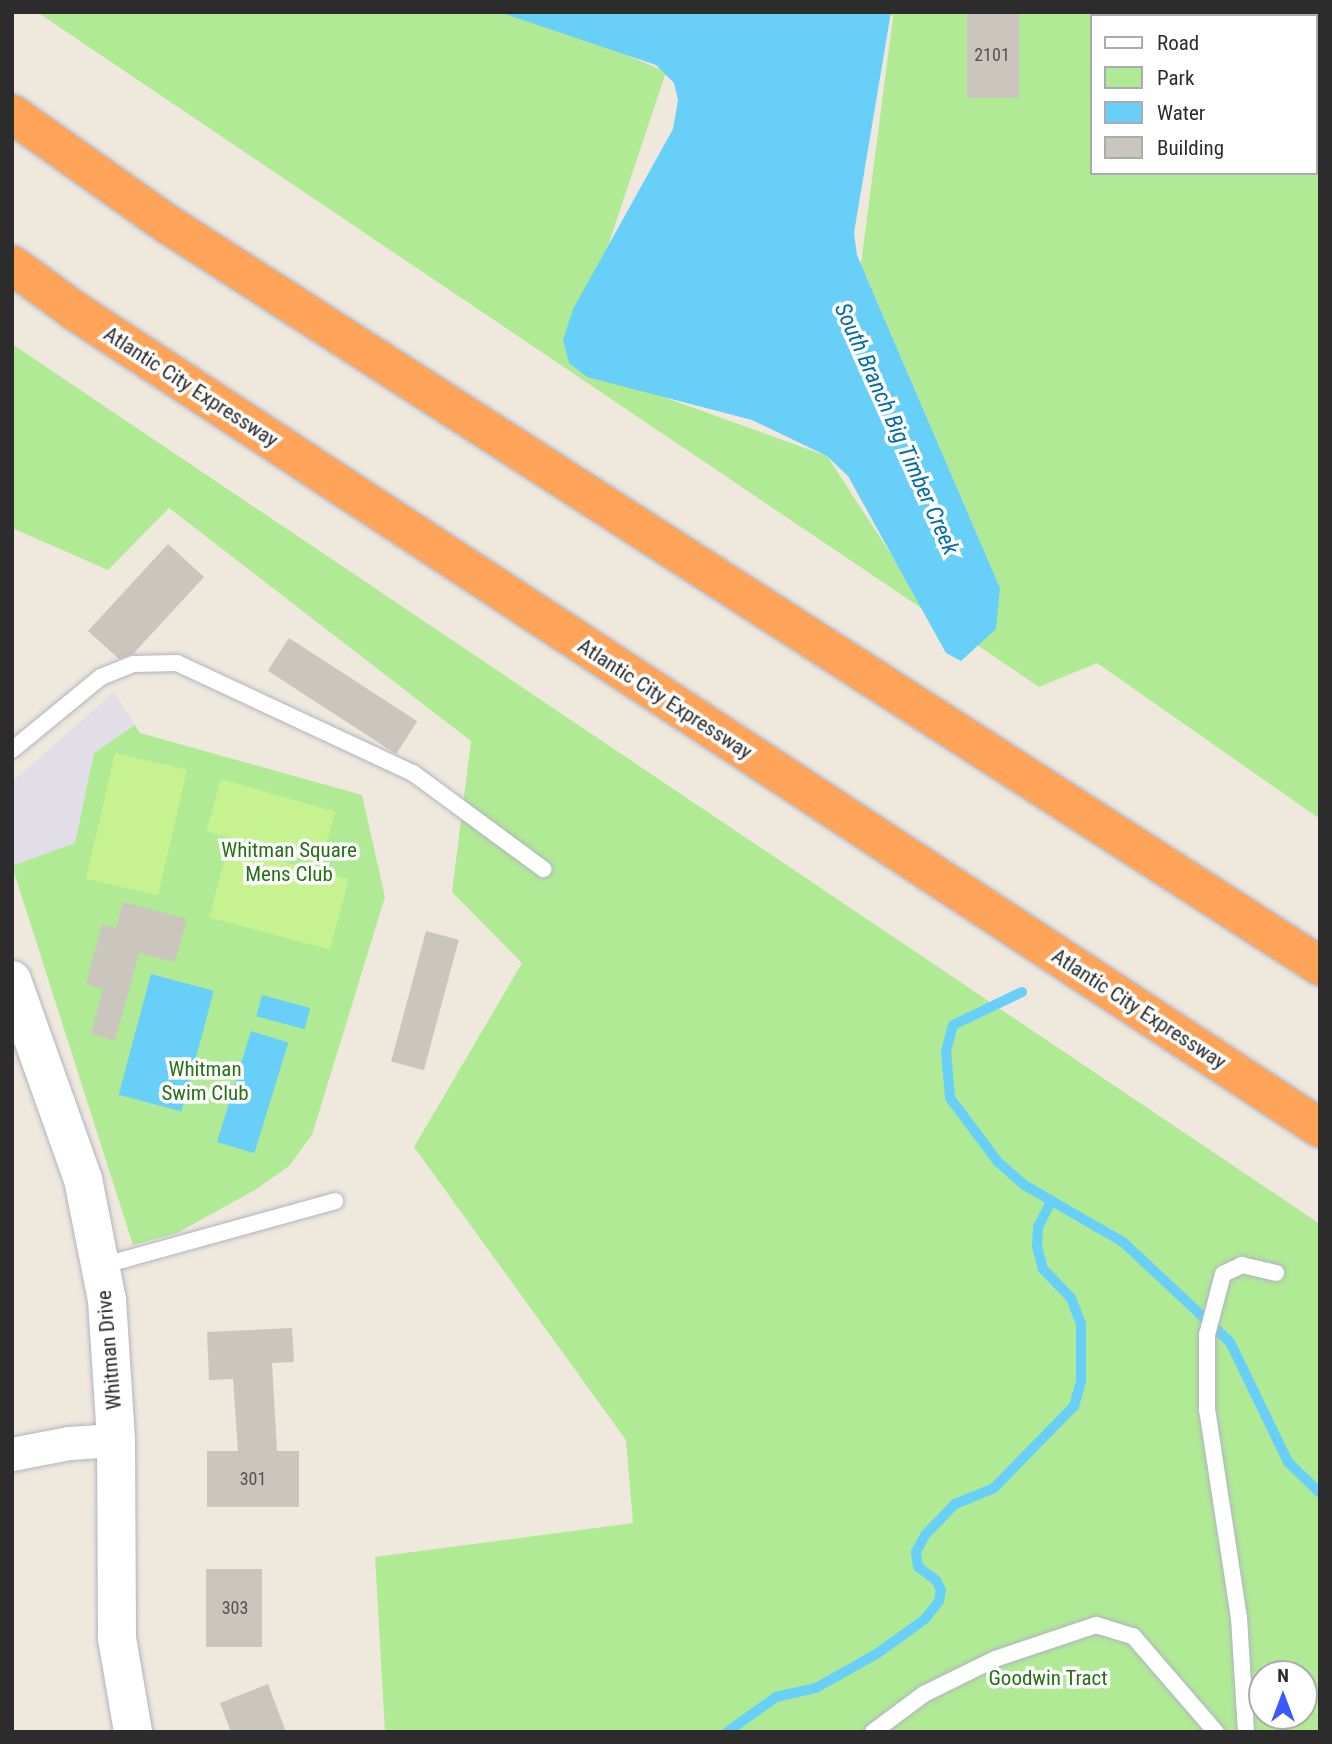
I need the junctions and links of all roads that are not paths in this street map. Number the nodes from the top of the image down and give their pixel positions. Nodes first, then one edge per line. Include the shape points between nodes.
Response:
1 (12, 114) edge
2 (12, 265) edge
3 (12, 750) edge
4 (543, 869) dead end
5 (1320, 966) edge
6 (12, 980) edge
7 (1320, 1128) edge
8 (335, 1201) dead end
9 (101, 1266) junction
10 (1276, 1273) dead end
11 (116, 1440) junction
12 (12, 1454) edge
13 (133, 1732) edge
14 (873, 1732) edge
15 (1216, 1732) edge
16 (1246, 1732) edge

1 - 5 highway via 169,225
2 - 7 highway, Atlantic City Expressway
3 - 4 lane via 101,677 134,664 177,663 412,773
6 - 9 street, Whitman Drive via 80,1168
8 - 9 lane
9 - 11 street, Whitman Drive
10 - 16 lane via 1242,1265 1223,1274 1215,1290 1207,1335 1207,1410 1239,1618
11 - 12 street
11 - 13 street, Whitman Drive via 117,1637
14 - 15 lane via 924,1694 995,1659 1096,1625 1133,1636

